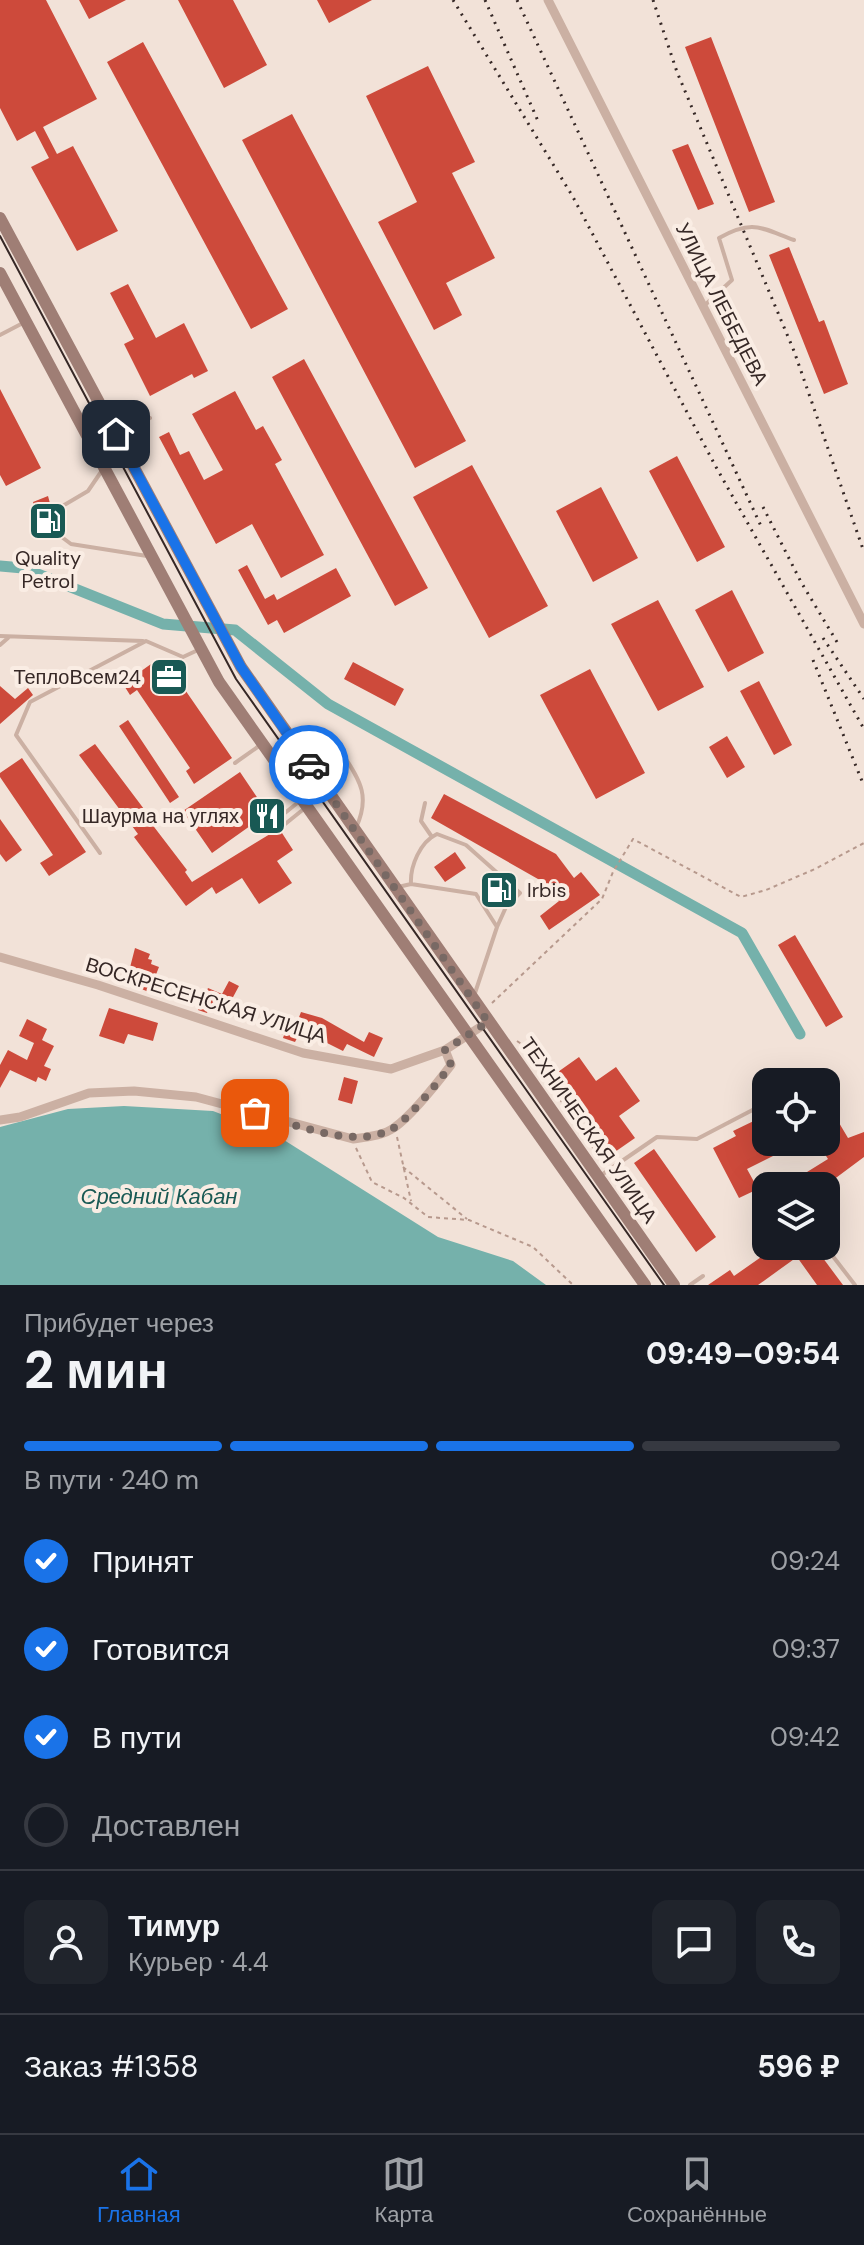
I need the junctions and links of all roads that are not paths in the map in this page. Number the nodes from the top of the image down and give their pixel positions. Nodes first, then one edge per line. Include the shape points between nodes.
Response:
1 (548, 0) edge
2 (0, 218) edge
3 (794, 240) dead end
4 (0, 273) edge
5 (703, 307) junction
6 (26, 321) junction
7 (0, 335) edge
8 (150, 418) dead end
9 (116, 434) junction
10 (92, 446) junction
11 (104, 467) junction
12 (152, 557) junction
13 (864, 624) edge
14 (0, 636) edge
15 (10, 636) junction
16 (146, 641) junction
17 (0, 645) edge
18 (198, 645) junction
19 (164, 649) junction
20 (158, 653) dead end
21 (262, 744) junction
22 (297, 747) junction
23 (235, 763) dead end
24 (304, 803) junction
25 (425, 803) dead end
26 (275, 821) dead end
27 (279, 829) dead end
28 (355, 830) junction
29 (432, 837) junction
30 (100, 853) dead end
31 (411, 884) junction
32 (395, 888) junction
33 (497, 927) junction
34 (0, 957) edge
35 (473, 999) junction
36 (488, 1022) junction
37 (467, 1036) junction
38 (445, 1050) junction
39 (752, 1110) edge
40 (0, 1120) edge
41 (603, 1173) junction
42 (836, 1260) edge
43 (703, 1276) dead end
44 (645, 1285) edge
45 (674, 1285) edge
46 (690, 1285) edge
47 (855, 1285) edge

1 - 5 street, УЛИЦА ЛЕБЕДЕВА
2 - 9 main road, ТЕХНИЧЕСКАЯ УЛИЦА
3 - 5 lane via 753,225 719,238 732,280
4 - 6 main road
5 - 13 street, УЛИЦА ЛЕБЕДЕВА
6 - 7 lane
6 - 10 main road
8 - 9 lane
9 - 10 main road
9 - 22 main road, ТЕХНИЧЕСКАЯ УЛИЦА via 241,667
10 - 11 main road
11 - 12 main road
11 - 12 lane via 88,491 49,514 55,532 71,544
12 - 18 main road
14 - 15 lane
15 - 16 lane
15 - 17 lane
16 - 19 lane
16 - 30 lane via 30,702 16,735
18 - 19 lane via 183,657
18 - 21 main road
19 - 20 lane
21 - 23 lane
21 - 24 main road
22 - 28 main road, ТЕХНИЧЕСКАЯ УЛИЦА
22 - 28 lane via 344,756 363,786
24 - 26 lane
24 - 27 lane
24 - 37 main road
25 - 29 lane via 421,821
28 - 32 main road, ТЕХНИЧЕСКАЯ УЛИЦА
29 - 31 lane via 410,869
29 - 33 lane via 437,834 466,845 520,893
31 - 32 lane
31 - 33 lane via 476,894
32 - 35 main road, ТЕХНИЧЕСКАЯ УЛИЦА
33 - 35 lane
34 - 38 street, ВОСКРЕСЕНСКАЯ УЛИЦА via 303,1053 391,1069
35 - 36 main road, ТЕХНИЧЕСКАЯ УЛИЦА
36 - 37 street, ВОСКРЕСЕНСКАЯ УЛИЦА
36 - 41 main road, ТЕХНИЧЕСКАЯ УЛИЦА
37 - 38 street, ВОСКРЕСЕНСКАЯ УЛИЦА
37 - 44 main road
38 - 40 street via 451,1065 395,1127 353,1139 196,1097 134,1091 89,1093
39 - 41 lane via 697,1139 657,1137
41 - 45 main road, ТЕХНИЧЕСКАЯ УЛИЦА
42 - 47 lane
43 - 46 lane

